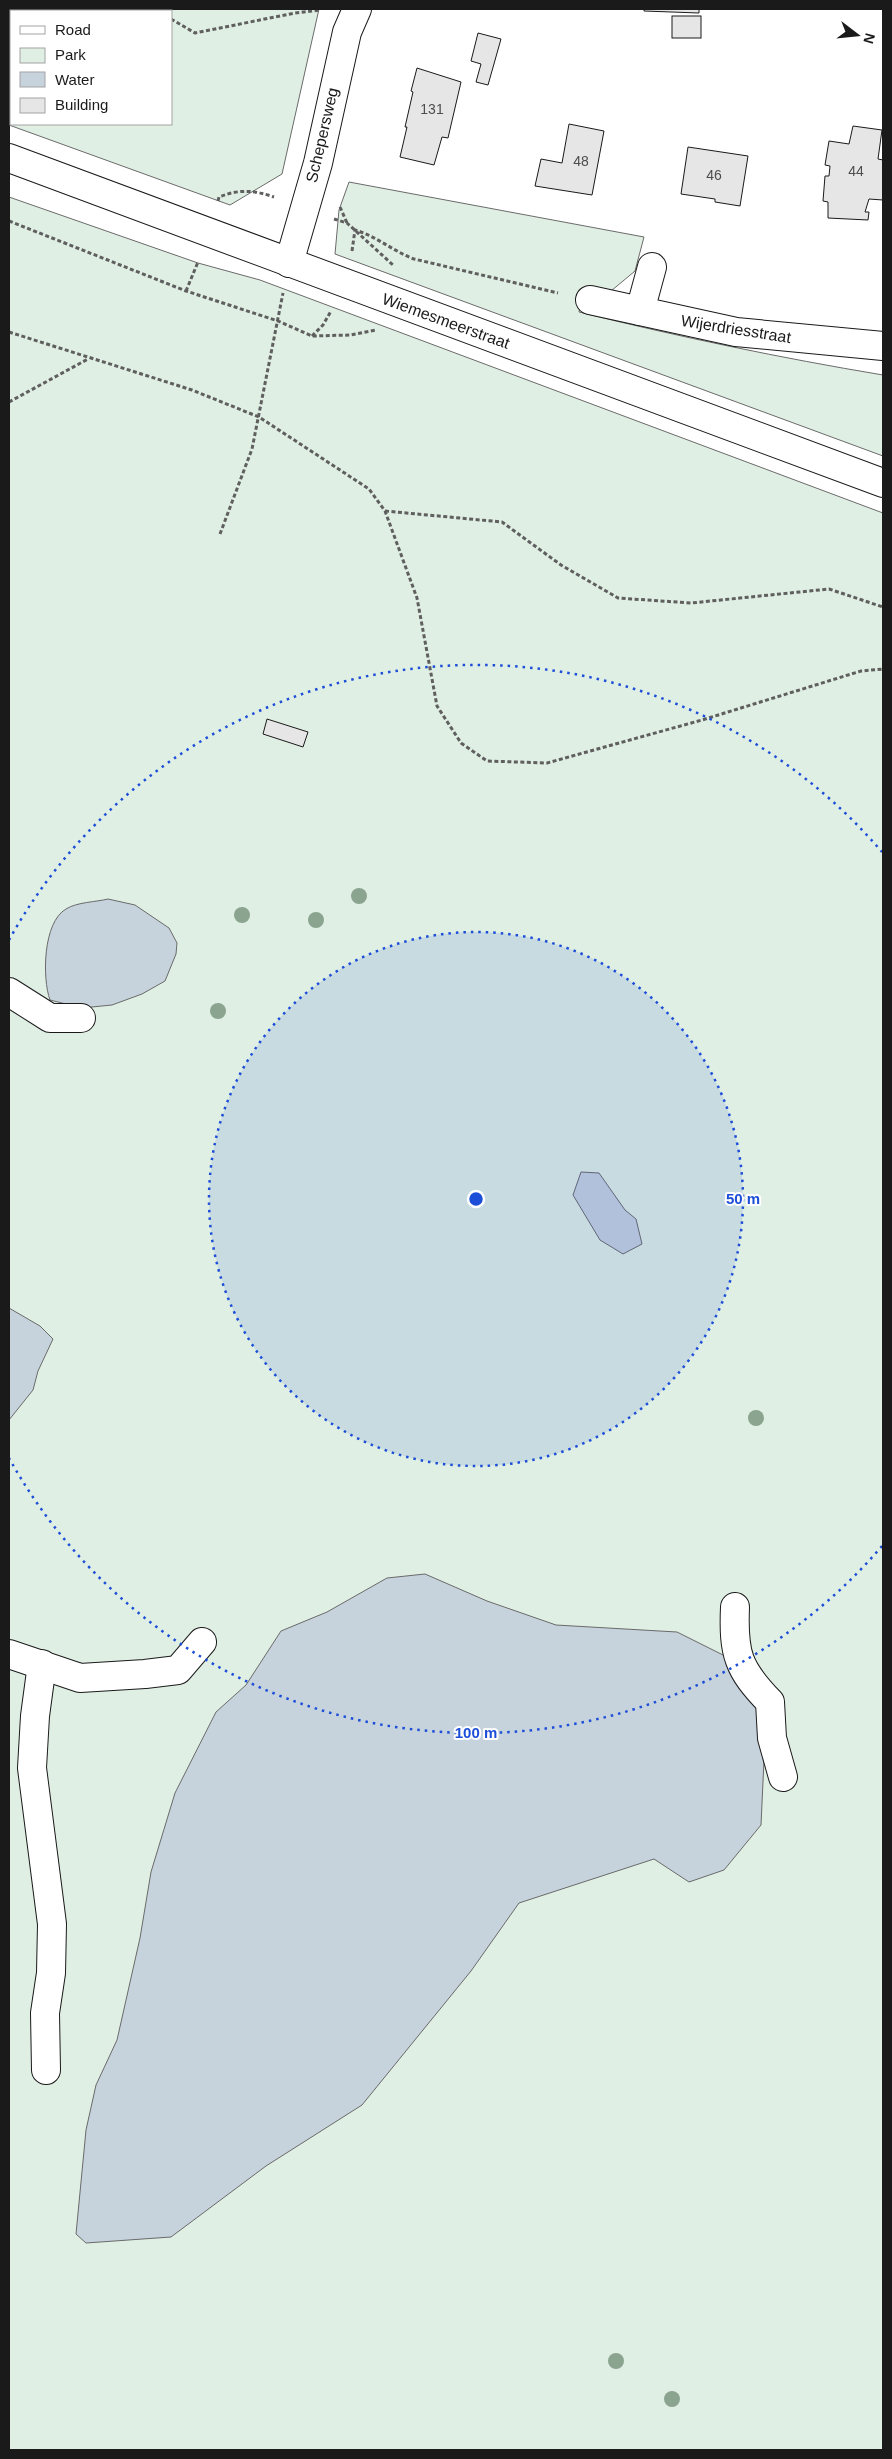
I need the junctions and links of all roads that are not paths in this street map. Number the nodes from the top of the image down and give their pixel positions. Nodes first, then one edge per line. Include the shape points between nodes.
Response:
1 (358, 9) edge
2 (9, 158) edge
3 (289, 263) junction
4 (652, 267) dead end
5 (590, 300) dead end
6 (640, 311) junction
7 (883, 346) edge
8 (883, 483) edge
9 (9, 992) edge
10 (81, 1018) dead end
11 (735, 1607) dead end
12 (202, 1642) dead end
13 (9, 1654) edge
14 (42, 1664) junction
15 (783, 1778) dead end
16 (46, 2070) dead end

1 - 3 main road, Schepersweg via 346,32 318,162
2 - 3 main road, Wiemesmeerstraat
3 - 8 main road, Wiemesmeerstraat
4 - 6 main road
5 - 6 main road, Wijerdriesstraat
6 - 7 main road, Wijerdriesstraat via 736,332
9 - 10 main road via 50,1018
11 - 15 main road via 739,1663 770,1702 772,1738
12 - 14 main road via 178,1670 80,1678
13 - 14 main road
14 - 16 main road via 32,1768 52,1924 51,1973 45,2013

